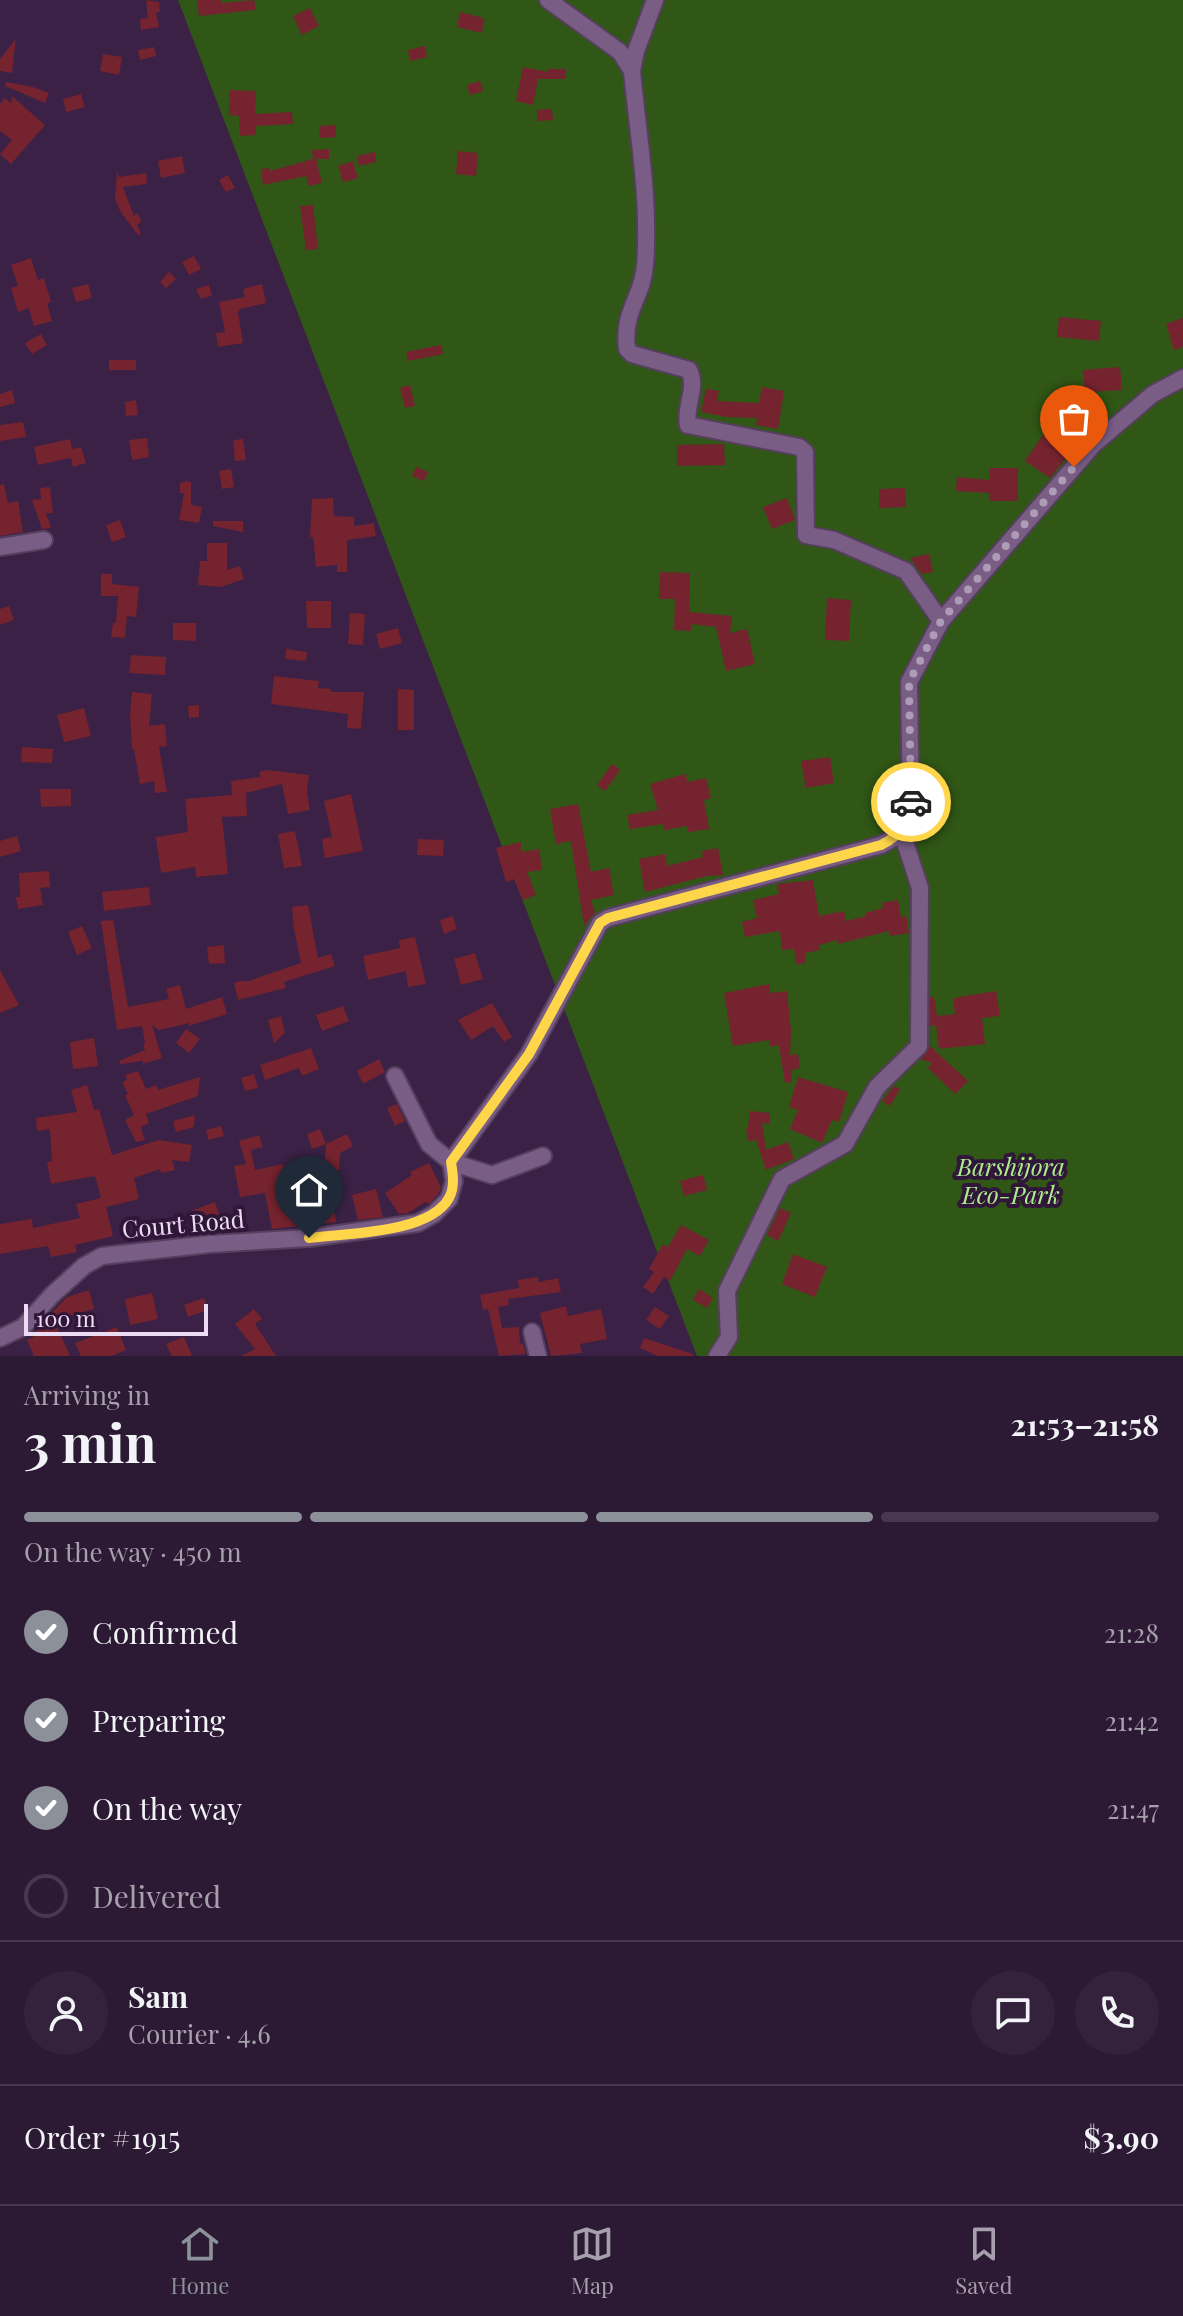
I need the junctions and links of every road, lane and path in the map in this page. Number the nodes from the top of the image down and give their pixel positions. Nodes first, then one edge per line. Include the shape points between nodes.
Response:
1 (548, 0) edge
2 (655, 0) edge
3 (632, 71) junction
4 (1183, 378) edge
5 (44, 540) dead end
6 (0, 547) edge
7 (941, 621) junction
8 (902, 833) junction
9 (395, 1076) dead end
10 (543, 1156) dead end
11 (451, 1162) junction
12 (532, 1332) dead end
13 (0, 1338) edge
14 (538, 1356) edge
15 (717, 1356) edge

1 - 3 street via 620,52
2 - 3 street
3 - 7 street via 646,247 645,269 627,317 627,349 689,370 694,383 688,425 805,452 806,535 834,540 906,571
4 - 7 street via 1153,394 1093,445
5 - 6 street
7 - 8 street via 909,682 911,809
8 - 11 street via 881,845 600,923 529,1054
8 - 15 street via 920,888 919,1046 877,1087 845,1144 782,1179 727,1291 729,1337
9 - 11 street via 429,1144
10 - 11 street via 492,1175
11 - 13 street, Court Road via 454,1181 449,1199 418,1223 102,1256 84,1266 23,1327
12 - 14 street

